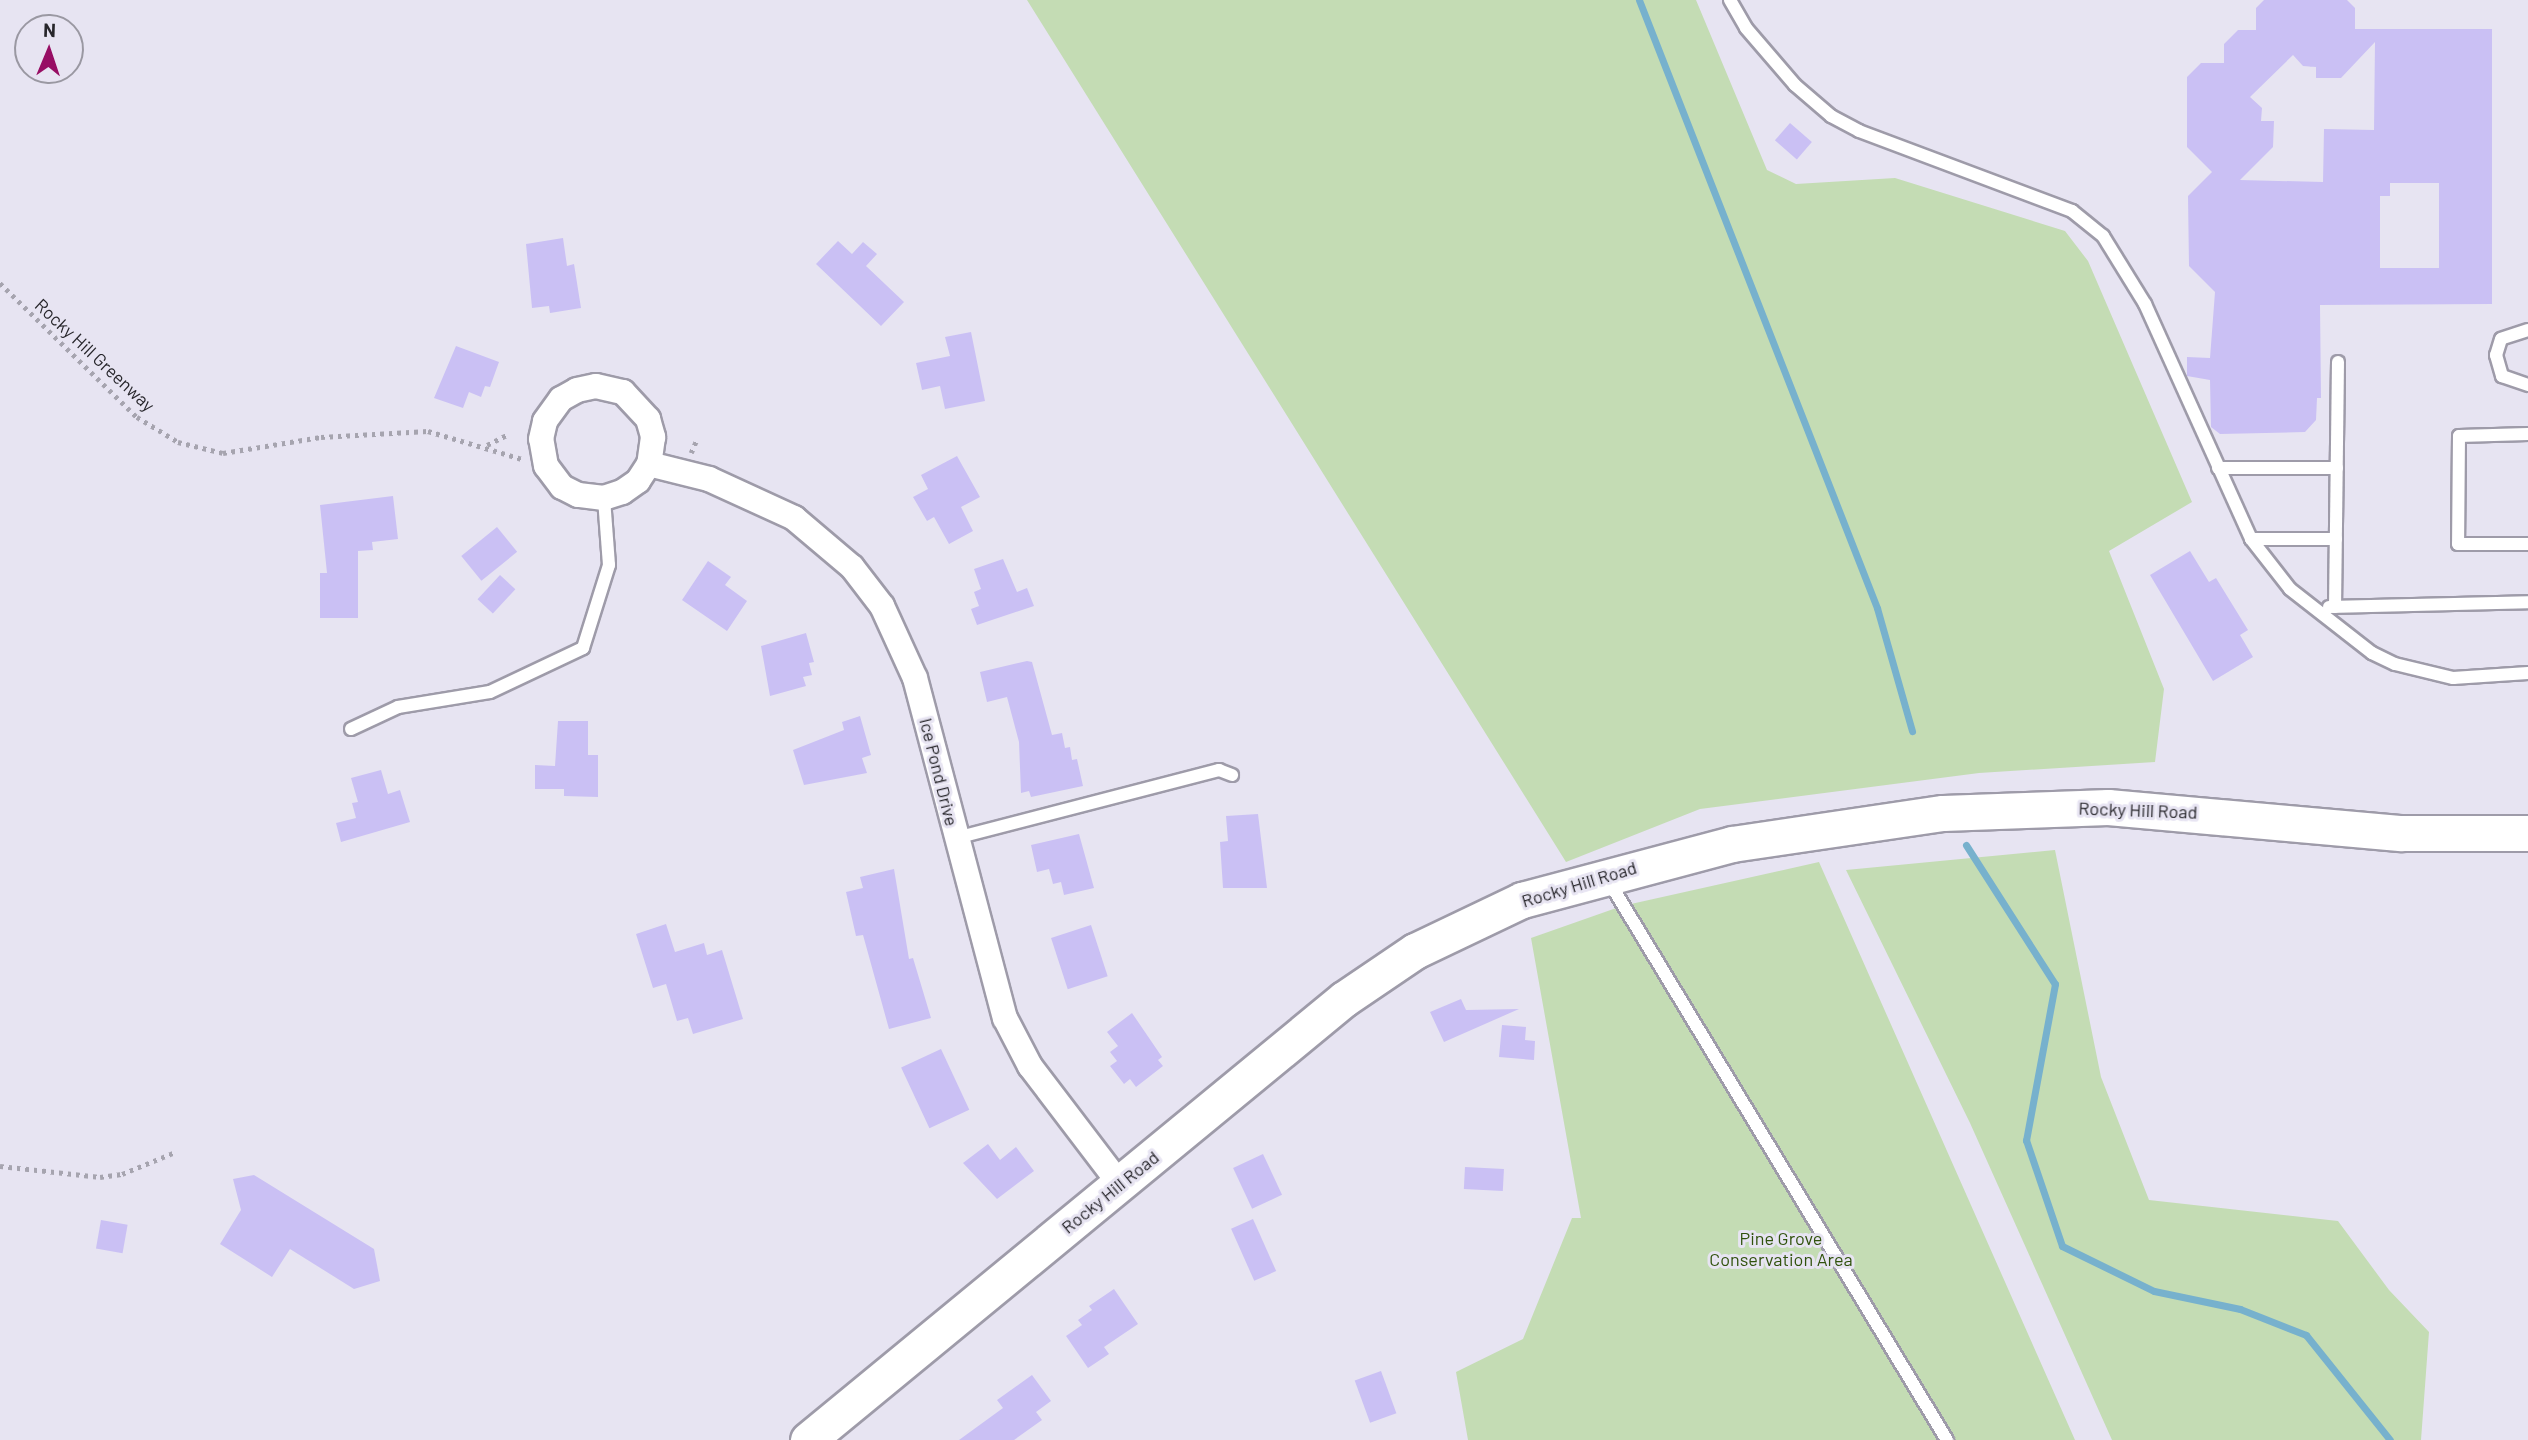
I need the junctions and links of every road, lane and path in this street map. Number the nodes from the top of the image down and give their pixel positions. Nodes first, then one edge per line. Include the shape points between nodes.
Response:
1 (1730, 0) edge
2 (0, 283) edge
3 (2528, 330) edge
4 (2338, 362) dead end
5 (2528, 386) edge
6 (2528, 434) edge
7 (507, 435) dead end
8 (486, 446) junction
9 (649, 464) junction
10 (546, 466) junction
11 (2218, 468) junction
12 (2337, 468) junction
13 (604, 498) junction
14 (2251, 539) junction
15 (2336, 539) junction
16 (2528, 544) edge
17 (2528, 601) edge
18 (2335, 607) junction
19 (2314, 608) junction
20 (2528, 673) edge
21 (351, 729) dead end
22 (1232, 775) dead end
23 (2528, 833) edge
24 (956, 838) junction
25 (1605, 875) junction
26 (173, 1153) dead end
27 (0, 1166) edge
28 (1120, 1184) junction
29 (808, 1440) edge
30 (1947, 1440) edge

1 - 11 lane via 1746,28 1795,85 1831,116 1859,131 2072,211 2103,236 2145,304
2 - 8 path, Rocky Hill Greenway via 137,417 178,442 223,453 321,437 428,431
3 - 5 lane via 2501,339 2496,355 2502,376
4 - 12 lane
6 - 16 lane via 2459,436 2458,544
7 - 8 path
8 - 10 path, Rocky Hill Greenway
9 - 10 street via 653,437 644,411 623,392 596,386 569,393 549,412 541,439
9 - 13 street via 631,487
9 - 24 street, Ice Pond Drive via 709,479 767,502 816,533 852,567 882,606 906,652
10 - 13 street via 570,492
11 - 12 lane
11 - 14 lane
12 - 15 lane
13 - 21 lane via 609,565 586,626 583,648 490,692 398,707
14 - 15 lane
14 - 19 lane via 2290,589
15 - 18 lane
17 - 18 lane
18 - 19 lane
19 - 20 lane via 2395,664 2453,678
22 - 24 lane via 1219,770
23 - 25 main road, Rocky Hill Road via 2440,835 2208,813 2045,807 1943,813 1790,833
24 - 28 street, Ice Pond Drive via 1005,1018 1030,1066
25 - 28 main road, Rocky Hill Road via 1522,900 1415,951 1344,999
25 - 30 lane
26 - 27 path via 121,1174 100,1177
28 - 29 main road, Rocky Hill Road

